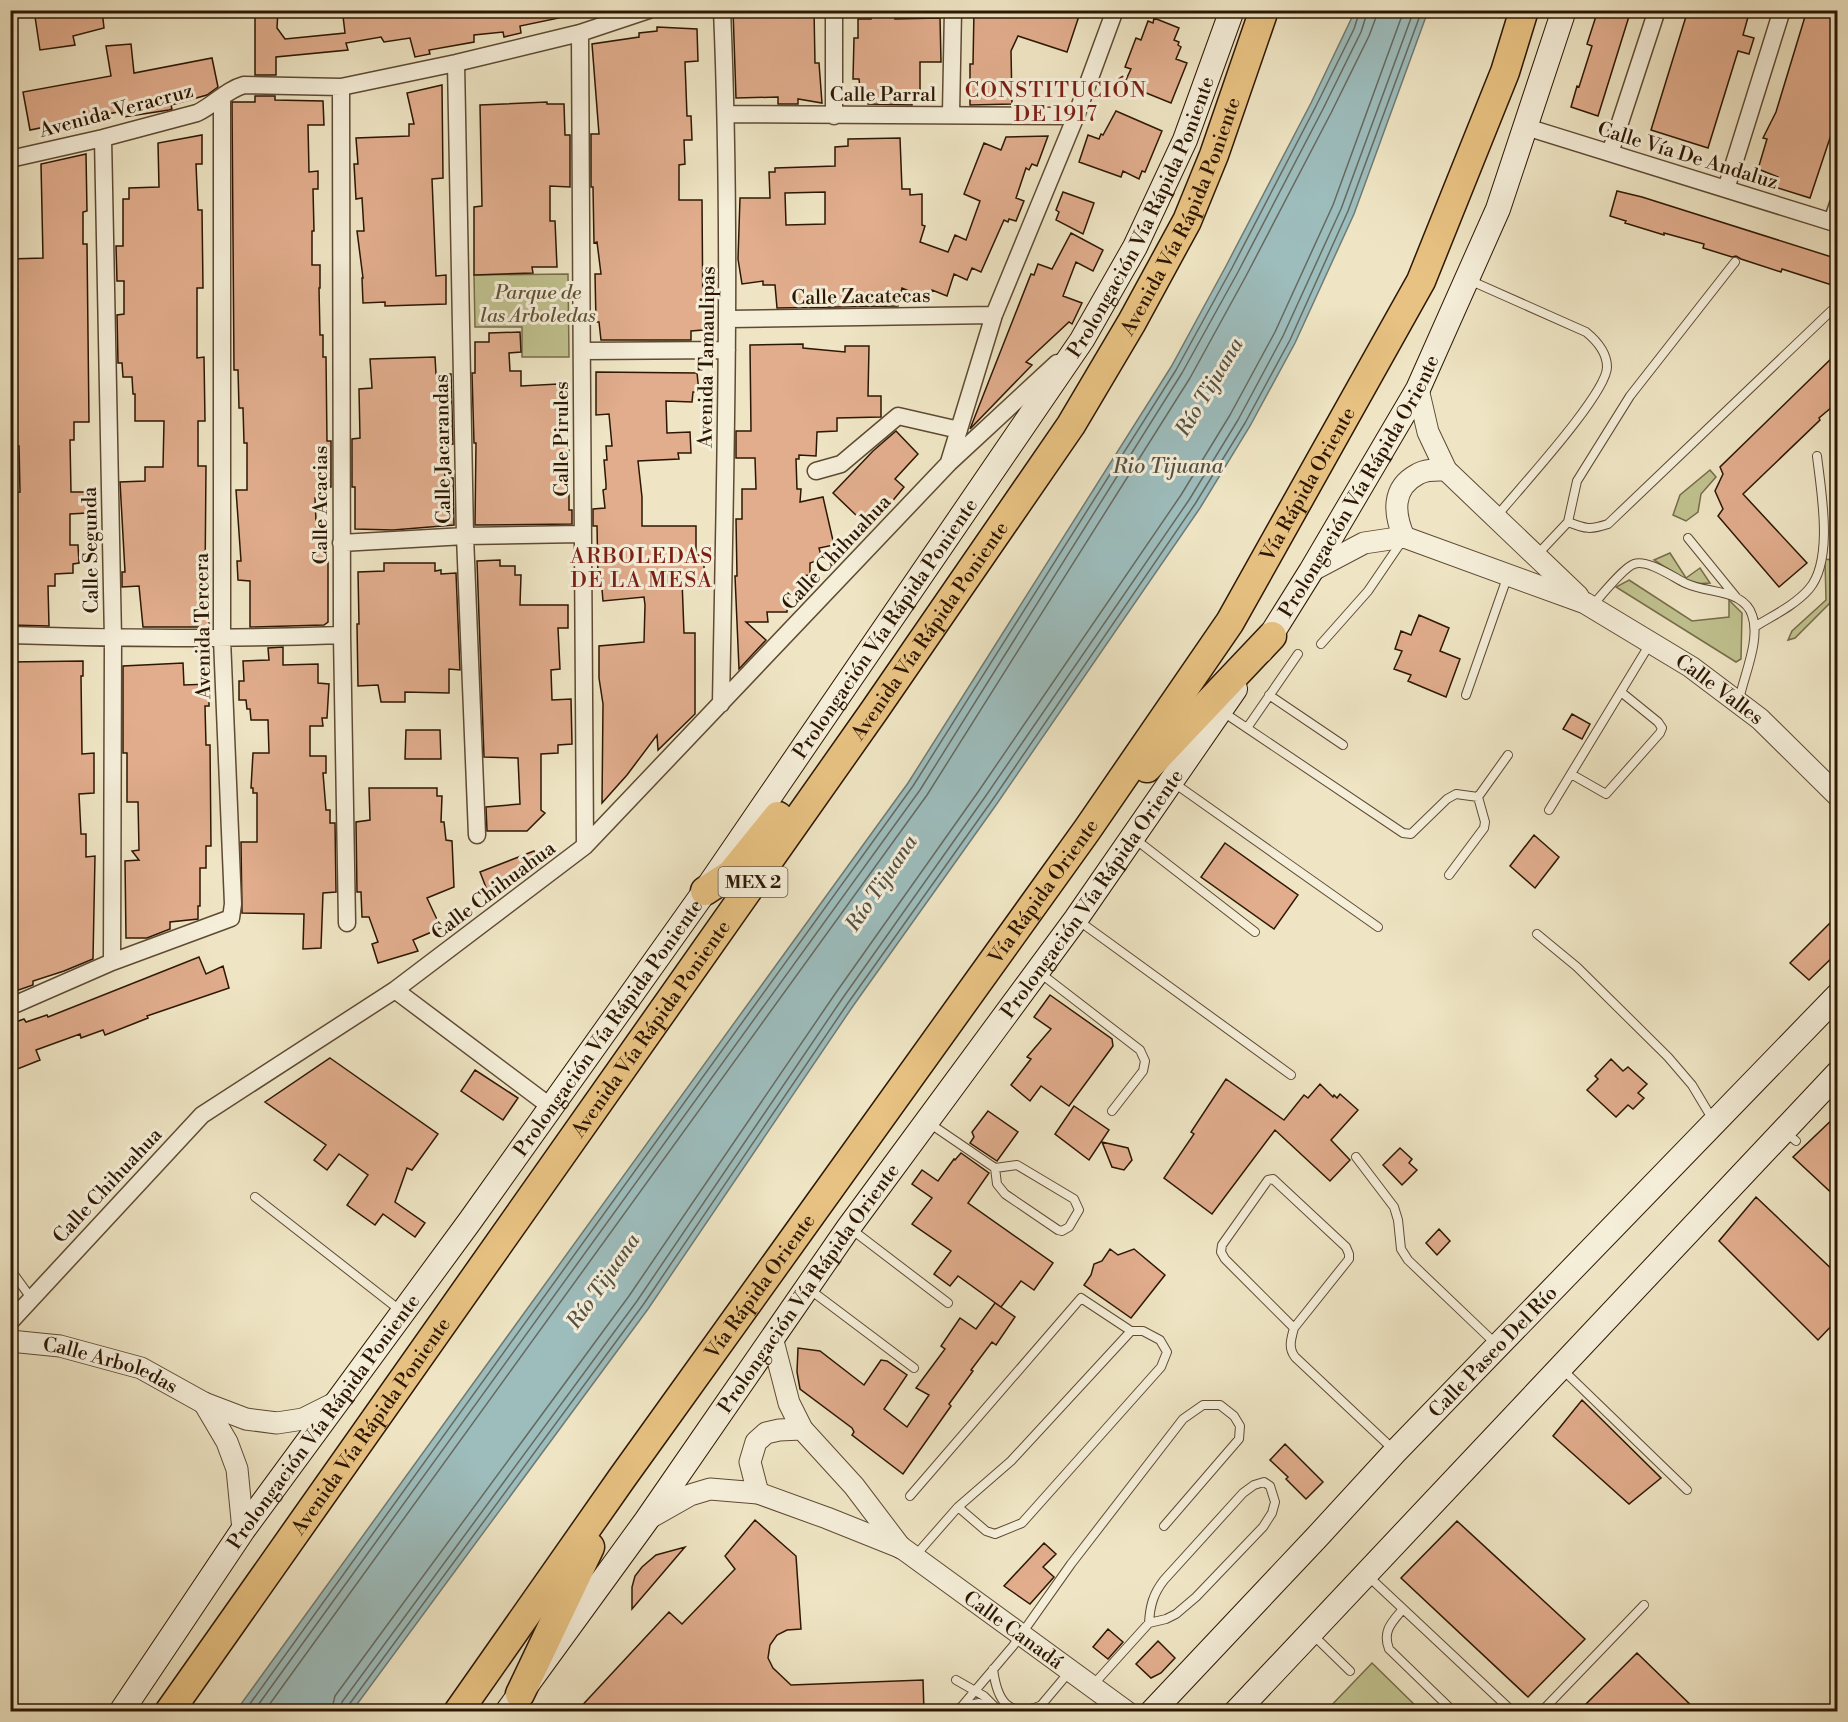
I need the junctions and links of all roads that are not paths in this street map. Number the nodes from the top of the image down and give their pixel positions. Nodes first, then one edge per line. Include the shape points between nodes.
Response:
1 (648, 10) edge
2 (722, 10) edge
3 (834, 10) edge
4 (953, 10) edge
5 (1115, 10) edge
6 (1232, 10) edge
7 (1264, 10) edge
8 (1524, 10) edge
9 (1564, 10) edge
10 (1657, 10) edge
11 (1782, 10) edge
12 (580, 33) junction
13 (456, 63) junction
14 (341, 87) junction
15 (222, 97) junction
16 (727, 114) junction
17 (951, 114) junction
18 (834, 116) junction
19 (1076, 116) junction
20 (1526, 127) junction
21 (103, 138) junction
22 (1610, 153) junction
23 (10, 159) edge
24 (1726, 189) junction
25 (1838, 204) edge
26 (1835, 223) edge
27 (1735, 262) dead end
28 (1467, 279) junction
29 (1831, 310) dead end
30 (994, 315) junction
31 (729, 319) junction
32 (1082, 340) junction
33 (727, 350) junction
34 (582, 351) junction
35 (1418, 389) junction
36 (959, 430) junction
37 (1817, 456) dead end
38 (949, 463) junction
39 (1446, 470) junction
40 (816, 471) dead end
41 (1496, 517) junction
42 (1568, 522) junction
43 (581, 534) junction
44 (465, 536) junction
45 (1404, 537) junction
46 (1688, 538) dead end
47 (341, 543) junction
48 (1536, 556) junction
49 (1311, 571) junction
50 (1508, 575) junction
51 (1736, 598) junction
52 (1588, 604) junction
53 (1756, 626) junction
54 (10, 635) edge
55 (342, 635) junction
56 (1272, 636) junction
57 (113, 639) junction
58 (222, 639) junction
59 (1651, 642) junction
60 (1321, 644) dead end
61 (1298, 654) dead end
62 (1621, 692) junction
63 (1269, 695) junction
64 (1466, 695) dead end
65 (1738, 702) junction
66 (722, 704) junction
67 (1221, 710) junction
68 (874, 711) junction
69 (1248, 728) junction
70 (1343, 745) dead end
71 (1508, 755) dead end
72 (1571, 774) junction
73 (1171, 781) junction
74 (1478, 796) junction
75 (1838, 796) edge
76 (1550, 810) dead end
77 (1087, 830) junction
78 (477, 835) dead end
79 (1132, 837) junction
80 (585, 846) junction
81 (1449, 875) dead end
82 (705, 891) junction
83 (1076, 919) junction
84 (347, 923) dead end
85 (1378, 927) dead end
86 (1255, 932) dead end
87 (1537, 934) dead end
88 (112, 962) junction
89 (1038, 970) junction
90 (395, 990) junction
91 (1838, 995) edge
92 (10, 1003) edge
93 (1838, 1073) edge
94 (1291, 1075) dead end
95 (551, 1107) junction
96 (1112, 1111) dead end
97 (927, 1121) junction
98 (1715, 1123) junction
99 (1356, 1157) dead end
100 (995, 1168) junction
101 (255, 1197) dead end
102 (849, 1227) junction
103 (10, 1269) edge
104 (807, 1287) junction
105 (31, 1298) junction
106 (948, 1304) dead end
107 (402, 1311) junction
108 (10, 1322) edge
109 (1294, 1328) junction
110 (1131, 1331) junction
111 (772, 1336) junction
112 (10, 1341) edge
113 (1498, 1345) junction
114 (1560, 1367) junction
115 (914, 1368) dead end
116 (204, 1403) junction
117 (335, 1403) junction
118 (802, 1429) junction
119 (1395, 1452) junction
120 (622, 1478) junction
121 (1686, 1490) dead end
122 (758, 1493) junction
123 (910, 1496) dead end
124 (958, 1506) junction
125 (645, 1521) junction
126 (1164, 1526) dead end
127 (243, 1530) junction
128 (908, 1553) junction
129 (1365, 1574) junction
130 (1644, 1605) dead end
131 (1403, 1609) junction
132 (1149, 1623) junction
133 (1310, 1632) junction
134 (1021, 1635) junction
135 (993, 1669) junction
136 (1070, 1671) junction
137 (1350, 1671) dead end
138 (956, 1680) dead end
139 (1092, 1686) junction
140 (975, 1691) junction
141 (513, 1703) edge
142 (1039, 1708) edge
143 (959, 1709) edge
144 (998, 1710) edge
145 (121, 1712) edge
146 (169, 1712) edge
147 (458, 1712) edge
148 (1127, 1712) edge
149 (1152, 1712) edge
150 (1236, 1712) edge
151 (1454, 1712) edge
152 (1513, 1712) edge
153 (1541, 1712) edge

1 - 12 street, Avenida Veracruz
2 - 16 street, Avenida Tamaulipas
3 - 18 street
4 - 17 street
5 - 19 street, Calle Chihuahua
6 - 32 main road, Prolongación Vía Rápida Poniente via 1185,140 1135,247
7 - 68 highway, Avenida Vía Rápida Poniente / MEX 2 via 1196,199 1132,322 1071,425
8 - 77 highway, Vía Rápida Oriente via 1505,72 1421,281 1230,622
9 - 20 main road, Prolongación Vía Rápida Oriente
10 - 22 street
11 - 24 street
12 - 13 street, Avenida Veracruz
12 - 34 street, Calle Pirules
13 - 14 street, Avenida Veracruz
13 - 44 street, Calle Jacarandas
14 - 15 street, Avenida Veracruz via 244,85
14 - 47 street, Calle Acacias
15 - 21 street, Avenida Veracruz via 197,113
15 - 58 street, Avenida Tercera
16 - 18 street, Calle Parral
16 - 31 street, Avenida Tamaulipas
17 - 18 street, Calle Parral
17 - 19 street, Calle Parral
19 - 30 street, Calle Chihuahua
20 - 22 street, Calle Vía De Andaluz
20 - 28 main road, Prolongación Vía Rápida Oriente via 1498,209
21 - 23 street, Avenida Veracruz
21 - 57 street, Calle Segunda
22 - 24 street, Calle Vía De Andaluz
24 - 26 street, Calle Vía De Andaluz
25 - 26 street
27 - 42 lane via 1630,396 1588,460 1577,481
28 - 35 main road, Prolongación Vía Rápida Oriente
28 - 41 lane via 1586,333 1599,343 1608,368 1588,407
29 - 42 lane via 1608,524 1593,529
30 - 31 street, Calle Zacatecas
30 - 36 street, Calle Chihuahua
31 - 33 street, Avenida Tamaulipas
32 - 38 street
32 - 82 main road, Prolongación Vía Rápida Poniente
33 - 34 street
33 - 66 street, Avenida Tamaulipas
34 - 43 street, Calle Pirules
35 - 39 street, Calle Valles via 1428,432
35 - 49 main road, Prolongación Vía Rápida Oriente
36 - 38 street, Calle Chihuahua
36 - 40 street via 898,416 841,464
37 - 53 lane via 1821,564 1810,587 1792,604
38 - 66 street, Calle Chihuahua
39 - 41 street, Calle Valles
39 - 45 street via 1418,473 1404,485 1395,505
41 - 48 street, Calle Valles
42 - 48 lane
43 - 44 street
43 - 80 street, Calle Pirules
44 - 47 street
44 - 78 street, Calle Jacarandas
45 - 49 street, Calle Valles via 1364,543
45 - 50 street, Calle Valles
45 - 60 lane via 1368,591
46 - 51 lane
47 - 55 street, Calle Acacias
48 - 52 street, Calle Valles
49 - 56 main road, Prolongación Vía Rápida Oriente
50 - 52 street, Calle Valles
50 - 64 lane
51 - 52 lane via 1698,589 1643,563 1626,569
51 - 53 lane via 1752,613
52 - 59 street, Calle Valles
53 - 65 lane via 1754,649
54 - 57 street
55 - 58 street
55 - 84 street, Calle Acacias
56 - 67 main road, Prolongación Vía Rápida Oriente
56 - 77 highway
57 - 58 street
57 - 88 street, Calle Segunda
58 - 88 street, Avenida Tercera via 231,918
59 - 62 lane
59 - 65 street, Calle Valles
61 - 63 lane
62 - 72 lane
62 - 72 lane via 1659,722 1660,733 1606,794
63 - 69 lane
63 - 70 lane
65 - 75 street, Calle Valles
66 - 80 street, Calle Chihuahua
67 - 69 lane
67 - 73 main road, Prolongación Vía Rápida Oriente
68 - 82 highway via 856,722 731,874
68 - 146 highway, Avenida Vía Rápida Poniente / MEX 2
69 - 74 lane via 1403,833 1411,834 1456,794
71 - 74 lane
72 - 76 lane
73 - 79 main road, Prolongación Vía Rápida Oriente
73 - 85 lane
74 - 81 lane via 1484,828
77 - 120 highway, Vía Rápida Oriente
79 - 83 main road, Prolongación Vía Rápida Oriente
79 - 86 lane
80 - 90 street, Calle Chihuahua
82 - 95 main road, Prolongación Vía Rápida Poniente
83 - 89 main road, Prolongación Vía Rápida Oriente
83 - 94 lane
87 - 98 lane via 1586,975 1668,1057 1692,1085
88 - 92 street, Avenida Tercera via 16,1004
89 - 96 lane via 1140,1050 1145,1061 1143,1071
89 - 97 main road, Prolongación Vía Rápida Oriente
90 - 95 street
90 - 105 street, Calle Chihuahua via 202,1115
91 - 98 main road, Calle Paseo Del Río
93 - 114 main road via 1790,1136
95 - 107 main road, Prolongación Vía Rápida Poniente
97 - 100 lane
97 - 102 main road, Prolongación Vía Rápida Oriente
98 - 113 main road, Calle Paseo Del Río
99 - 113 lane via 1394,1207 1401,1249 1408,1260
100 - 100 lane via 1017,1165 1074,1199 1079,1210 1069,1227 1058,1230 1005,1194 997,1184
101 - 107 lane
102 - 104 main road, Prolongación Vía Rápida Oriente
102 - 106 lane
103 - 105 lane
104 - 111 main road, Prolongación Vía Rápida Oriente
104 - 115 lane
105 - 108 street, Calle Chihuahua
107 - 117 main road, Prolongación Vía Rápida Poniente
109 - 109 lane via 1221,1252 1268,1180 1273,1179 1350,1254
109 - 119 lane via 1291,1352
110 - 123 lane via 1081,1298
110 - 124 lane via 1011,1461
110 - 124 lane via 1143,1331 1160,1340 1167,1352 1161,1367 1022,1523 995,1534 986,1531
111 - 118 street, Calle Canadá via 789,1403
111 - 125 main road, Prolongación Vía Rápida Oriente
112 - 116 street, Calle Arboledas via 60,1346 141,1368
113 - 119 main road, Calle Paseo Del Río
114 - 121 lane
114 - 129 main road
116 - 117 street, Calle Arboledas via 246,1419 277,1423 303,1419
116 - 127 street via 237,1469
117 - 127 main road, Prolongación Vía Rápida Poniente
118 - 122 street via 766,1433 756,1442 750,1462
118 - 128 street, Calle Canadá
119 - 149 main road, Calle Paseo Del Río
120 - 141 highway
120 - 147 highway, Vía Rápida Oriente
122 - 125 street, Calle Canadá via 710,1489 690,1495
122 - 128 street, Calle Canadá
124 - 128 lane
125 - 141 main road, Prolongación Vía Rápida Oriente
126 - 134 lane via 1239,1439 1240,1426 1220,1405 1203,1405 1183,1419
127 - 145 main road, Prolongación Vía Rápida Poniente
128 - 134 street, Calle Canadá
129 - 131 lane
129 - 133 main road
130 - 153 lane
131 - 151 lane via 1386,1632 1389,1649
131 - 152 lane
132 - 132 lane via 1176,1614 1263,1527 1275,1502 1270,1486 1264,1482 1243,1493 1164,1580 1150,1603
132 - 139 lane
133 - 137 lane
133 - 150 main road
134 - 135 lane
134 - 136 street, Calle Canadá
135 - 140 lane
135 - 142 lane via 1006,1706 1015,1710
136 - 139 street, Calle Canadá
136 - 142 lane
138 - 140 lane
139 - 148 street, Calle Canadá
140 - 143 lane
140 - 144 lane
143 - 144 lane via 979,1703

